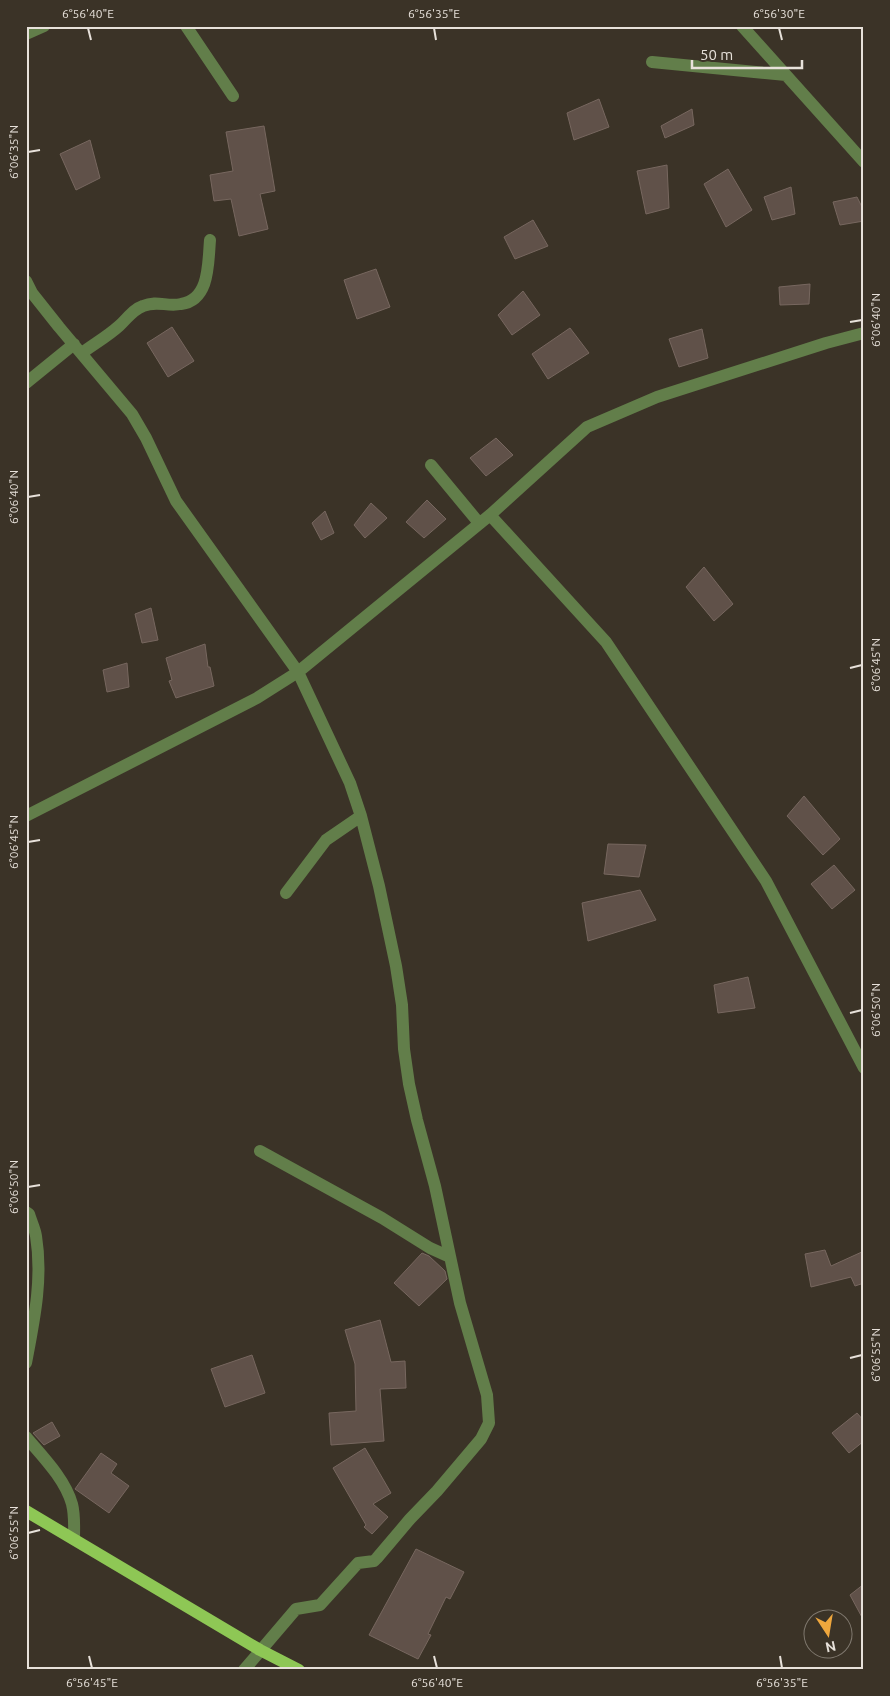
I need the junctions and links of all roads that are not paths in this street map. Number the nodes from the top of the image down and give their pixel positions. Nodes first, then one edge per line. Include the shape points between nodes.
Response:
1 (44, 26) edge
2 (186, 26) edge
3 (742, 26) edge
4 (26, 34) edge
5 (652, 62) dead end
6 (786, 75) junction
7 (233, 96) dead end
8 (864, 162) edge
9 (210, 240) dead end
10 (26, 281) edge
11 (864, 333) edge
12 (78, 349) junction
13 (26, 383) edge
14 (431, 465) dead end
15 (490, 515) junction
16 (479, 523) junction
17 (298, 672) junction
18 (26, 816) edge
19 (361, 816) junction
20 (286, 892) dead end
21 (864, 1068) edge
22 (260, 1151) dead end
23 (26, 1212) edge
24 (450, 1257) junction
25 (26, 1363) edge
26 (26, 1437) edge
27 (26, 1511) edge
28 (74, 1539) junction
29 (260, 1650) junction
30 (244, 1670) edge
31 (299, 1670) edge

1 - 4 street
2 - 7 street
3 - 6 street
5 - 6 street
6 - 8 street
9 - 12 street via 202,290 193,300 181,304 156,302 133,310 119,326
10 - 12 street via 32,293
11 - 15 street via 657,397 587,427
12 - 13 street
12 - 17 street via 132,414 176,501
14 - 16 street
15 - 16 street
15 - 21 street via 612,651 766,881
16 - 17 street
17 - 18 street via 257,698
17 - 19 street via 350,783
19 - 20 street via 326,840
19 - 24 street via 396,966 409,1084
22 - 24 street
23 - 25 street via 36,1234 39,1277
24 - 29 street via 460,1304 487,1395 488,1423 481,1439 374,1561 358,1564 320,1605 296,1609
26 - 28 street via 50,1465 72,1503
27 - 28 main road
28 - 29 main road
29 - 30 street
29 - 31 main road

